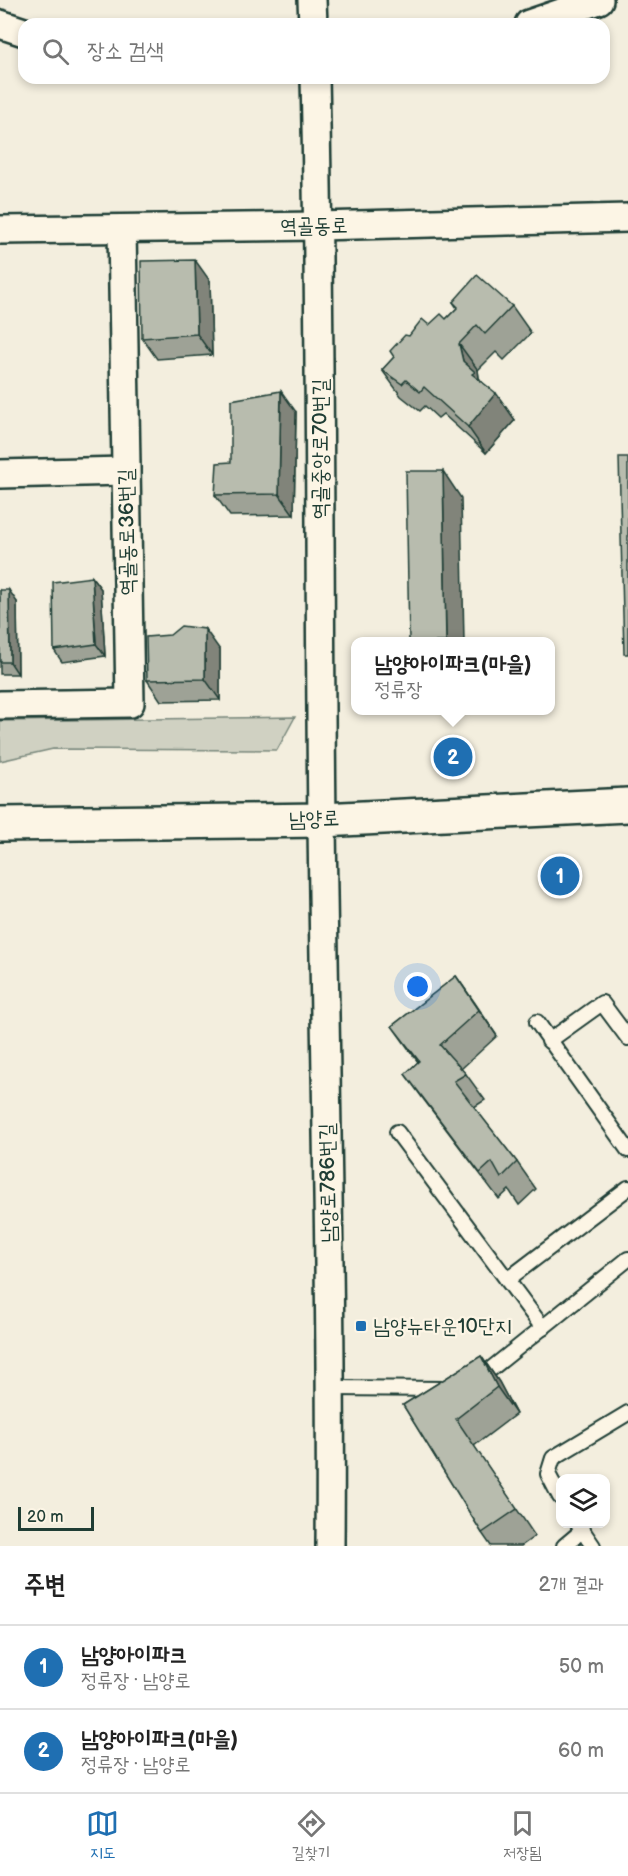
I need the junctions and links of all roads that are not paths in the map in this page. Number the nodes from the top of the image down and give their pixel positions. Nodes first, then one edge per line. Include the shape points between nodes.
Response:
1 (312, 0) edge
2 (599, 0) edge
3 (313, 18) edge
4 (546, 18) edge
5 (0, 24) edge
6 (18, 30) edge
7 (315, 84) edge
8 (628, 218) edge
9 (318, 226) junction
10 (0, 230) edge
11 (122, 230) junction
12 (125, 471) junction
13 (0, 474) edge
14 (0, 705) edge
15 (628, 805) edge
16 (322, 820) junction
17 (0, 824) edge
18 (537, 1022) dead end
19 (628, 1038) edge
20 (549, 1041) junction
21 (397, 1132) dead end
22 (628, 1150) edge
23 (628, 1188) edge
24 (628, 1259) edge
25 (507, 1280) junction
26 (543, 1328) junction
27 (331, 1388) junction
28 (628, 1413) edge
29 (556, 1488) edge
30 (579, 1528) edge
31 (581, 1528) edge
32 (330, 1546) edge
33 (564, 1546) edge
34 (593, 1546) edge

1 - 3 street
2 - 4 street
5 - 6 street
7 - 9 street, 역골중앙로70번길
8 - 9 street, 역골동로
9 - 11 street, 역골동로
9 - 16 street, 역골중앙로70번길
10 - 11 street, 역골동로
11 - 12 street, 역골동로36번길
12 - 13 street
12 - 14 street, 역골동로36번길 via 130,703
15 - 16 main road, 남양로
16 - 17 main road, 남양로
16 - 27 street, 남양로786번길
18 - 20 lane
19 - 20 lane via 602,1003
20 - 22 lane
21 - 25 lane
23 - 25 lane
24 - 26 lane
25 - 26 lane
26 - 27 lane via 477,1381 463,1386
27 - 32 street, 남양로786번길
28 - 29 lane via 554,1458 548,1474
30 - 33 lane
31 - 34 lane

